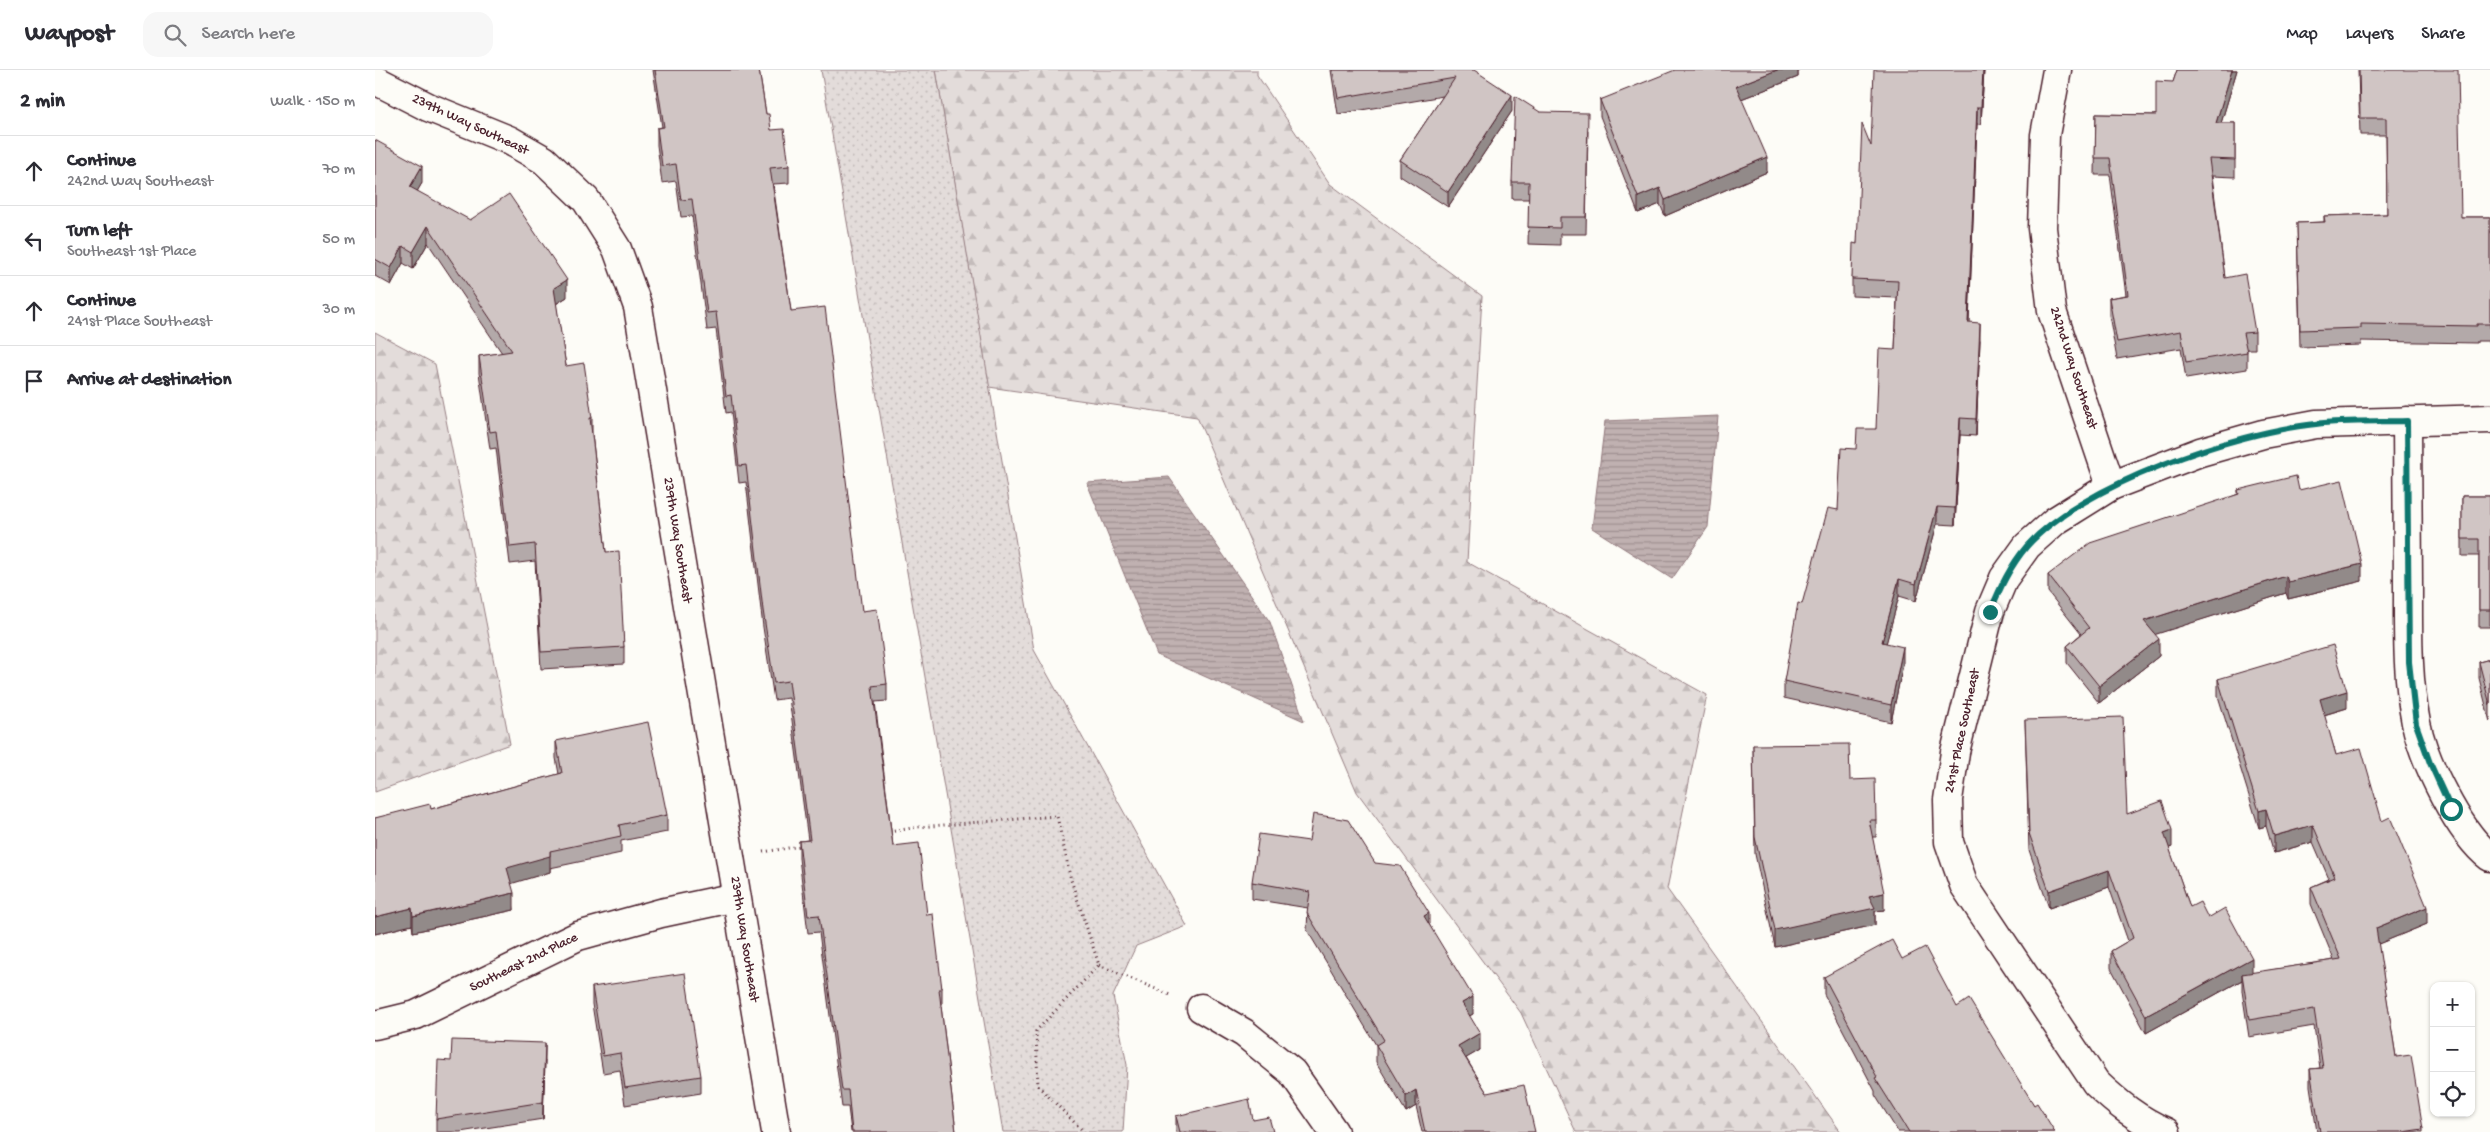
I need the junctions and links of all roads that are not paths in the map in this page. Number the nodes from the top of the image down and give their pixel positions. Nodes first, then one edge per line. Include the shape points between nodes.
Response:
1 (2057, 70) edge
2 (375, 80) edge
3 (2490, 419) edge
4 (2407, 421) junction
5 (2111, 486) junction
6 (2490, 858) edge
7 (736, 897) junction
8 (1201, 1008) road end
9 (375, 1026) edge
10 (776, 1132) edge
11 (1334, 1132) edge
12 (2166, 1132) edge

1 - 5 street, 242nd Way Southeast via 2045,135 2043,228 2052,311
2 - 7 street, 239th Way Southeast via 428,107 509,140 544,160 586,200 617,249 638,307
3 - 4 street, 241st Place Southeast
4 - 5 street, 241st Place Southeast via 2316,424 2263,434 2200,452
4 - 6 street via 2409,662 2416,724 2451,809
5 - 12 street, 241st Place Southeast via 2055,521 2027,546 2004,578 1990,612 1955,752 1948,800 1949,842 1964,885 2095,1083 2121,1107
7 - 9 street, Southeast 2nd Place via 578,936 416,1016
7 - 10 street, 239th Way Southeast
8 - 11 street via 1244,1033 1292,1072

